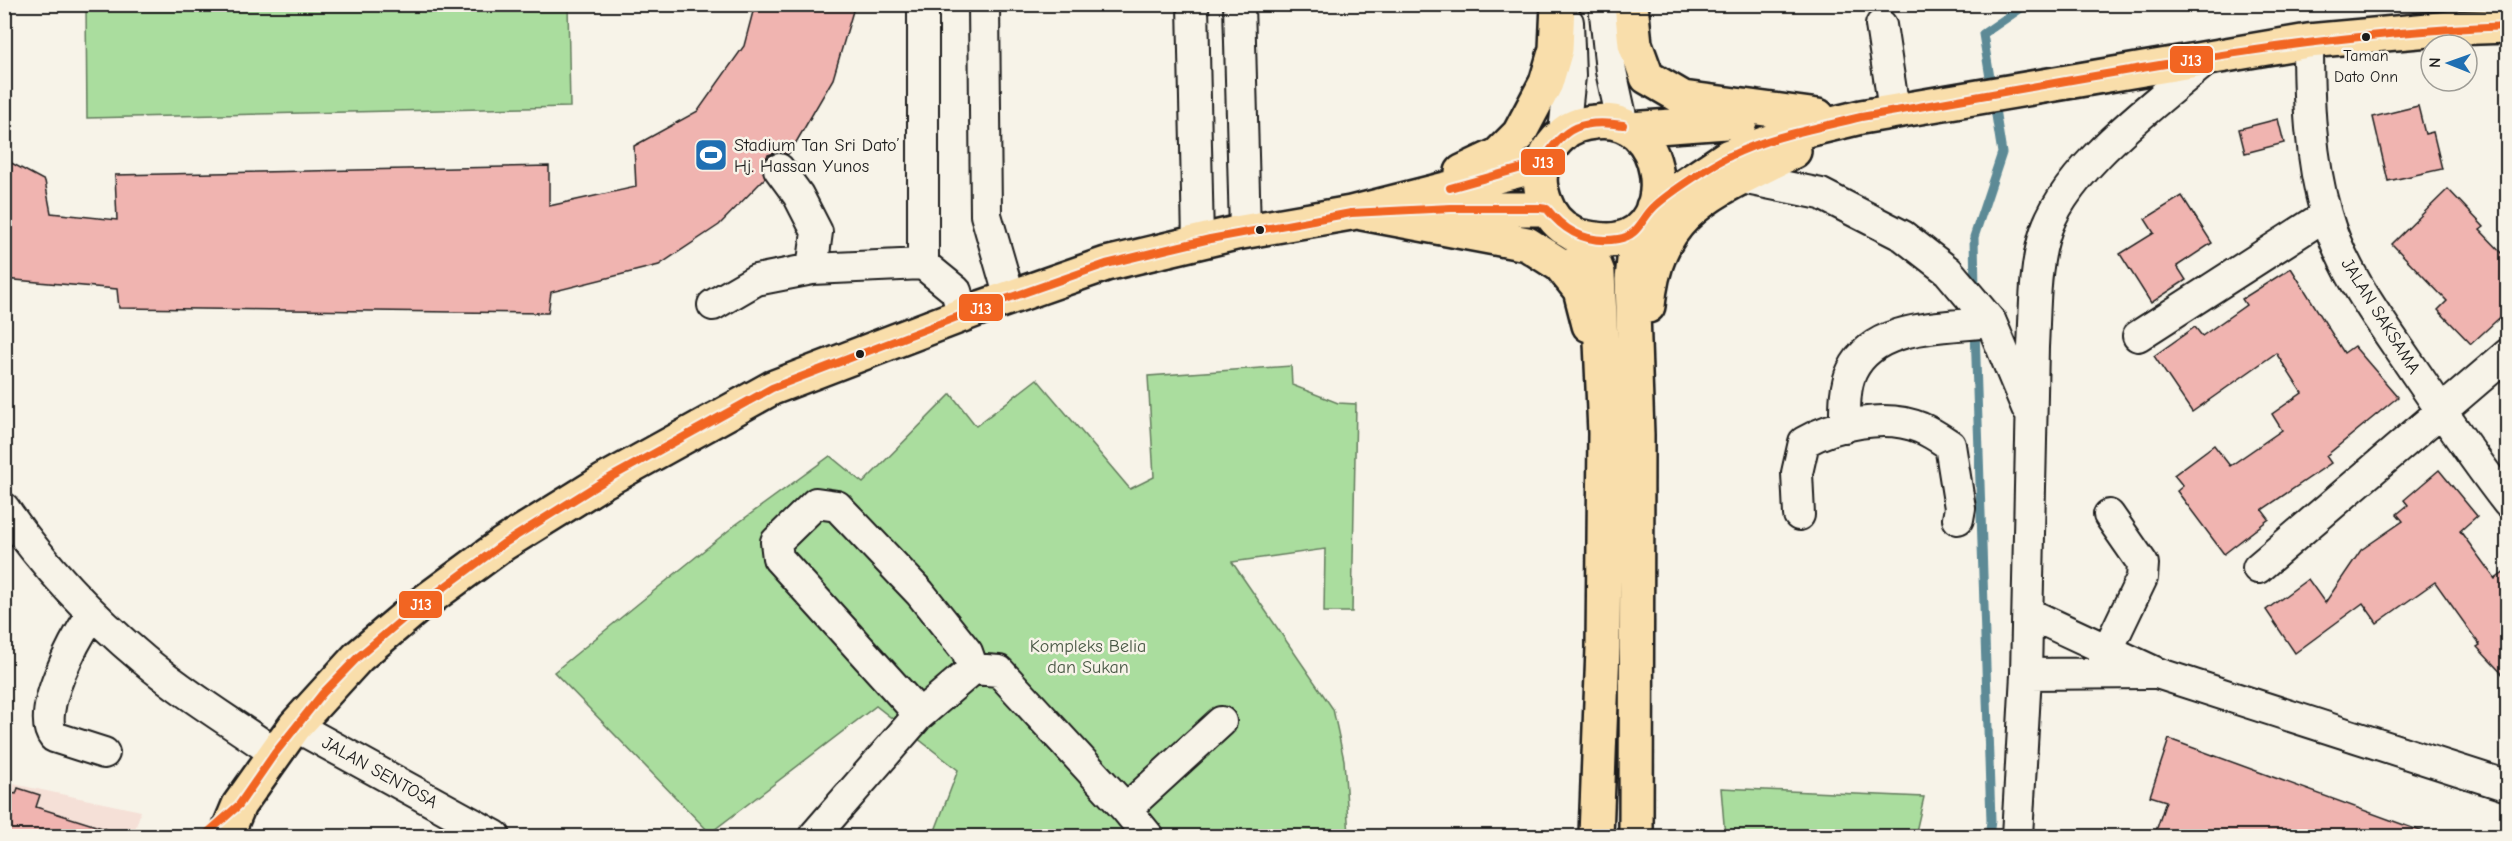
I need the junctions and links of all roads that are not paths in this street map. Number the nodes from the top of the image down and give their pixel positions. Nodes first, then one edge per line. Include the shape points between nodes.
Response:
1 (923, 4) edge
2 (984, 4) edge
3 (1193, 4) edge
4 (1239, 4) edge
5 (1558, 4) edge
6 (1567, 4) edge
7 (1604, 4) edge
8 (1631, 4) edge
9 (1881, 25) dead end
10 (2508, 26) edge
11 (2307, 41) junction
12 (2210, 57) junction
13 (1894, 110) junction
14 (1837, 119) junction
15 (1627, 127) junction
16 (1564, 132) junction
17 (1543, 162) junction
18 (779, 170) dead end
19 (1742, 178) junction
20 (1398, 201) junction
21 (1547, 209) junction
22 (1356, 213) junction
23 (2326, 215) junction
24 (1645, 219) junction
25 (1245, 231) junction
26 (1577, 236) junction
27 (1198, 242) junction
28 (923, 264) junction
29 (812, 269) junction
30 (1010, 298) junction
31 (713, 305) dead end
32 (963, 315) junction
33 (1980, 320) junction
34 (2138, 336) dead end
35 (2508, 354) edge
36 (2441, 409) junction
37 (2030, 415) junction
38 (1845, 427) junction
39 (1605, 433) junction
40 (1637, 435) junction
41 (2508, 503) edge
42 (4, 508) edge
43 (1798, 515) dead end
44 (2109, 515) dead end
45 (1958, 519) dead end
46 (2258, 568) dead end
47 (92, 614) junction
48 (2028, 614) junction
49 (2108, 649) junction
50 (973, 669) junction
51 (2157, 673) junction
52 (2026, 674) junction
53 (918, 716) junction
54 (1221, 722) dead end
55 (295, 726) junction
56 (104, 753) dead end
57 (275, 753) junction
58 (2508, 786) edge
59 (239, 805) junction
60 (1126, 809) junction
61 (2023, 833) edge
62 (204, 837) edge
63 (226, 837) edge
64 (495, 837) edge
65 (814, 837) edge
66 (1148, 837) edge
67 (1596, 837) edge
68 (1636, 837) edge

1 - 28 street
2 - 30 street via 986,215
3 - 27 street
4 - 25 street
5 - 20 main road via 1556,49 1519,134 1498,155
6 - 16 street via 1570,76
7 - 15 street via 1611,71
8 - 14 main road via 1635,45 1647,77 1683,98
9 - 13 street
10 - 11 main road
11 - 12 main road
11 - 23 street, JALAN SAKSAMA via 2312,132
12 - 13 main road
12 - 37 street via 2111,142 2054,211 2043,238 2036,293
13 - 14 main road
14 - 15 main road
14 - 19 main road via 1793,152
14 - 24 main road via 1729,156
15 - 16 main road via 1603,121 1582,123
15 - 24 main road via 1651,150 1659,178
16 - 17 main road via 1551,145
17 - 20 main road
17 - 21 main road via 1540,186
18 - 29 street via 798,195 817,232
19 - 33 street via 1821,194 1903,236 1948,271
19 - 40 main road via 1689,209 1666,238 1650,278
20 - 22 main road
21 - 22 main road via 1451,208
21 - 26 main road via 1560,225
22 - 25 main road
22 - 39 main road via 1527,244 1560,265 1580,290 1594,345
23 - 34 street
23 - 36 street, JALAN SAKSAMA via 2351,274
24 - 26 main road via 1620,239
24 - 40 main road via 1632,280
25 - 27 main road
26 - 39 main road via 1598,273
27 - 30 main road via 1106,264
28 - 29 street
28 - 32 street via 956,291
29 - 31 street via 756,280
30 - 32 main road
32 - 55 main road via 772,388 604,481 503,544 416,608 358,657
33 - 37 street
33 - 38 street via 1896,333 1868,350 1851,372
35 - 36 street
36 - 41 street, JALAN SAKSAMA
36 - 46 street
37 - 48 street
38 - 43 street via 1817,434 1804,442 1797,473
38 - 45 street via 1886,420 1921,428 1950,445 1960,508
39 - 67 main road
40 - 68 main road
42 - 47 street via 27,541
44 - 49 street via 2144,564 2142,578
47 - 56 street via 67,655 47,721 54,737
47 - 57 street via 145,661
48 - 49 street
48 - 52 street
49 - 51 street
50 - 53 street
50 - 53 street via 967,652 920,593 837,506 816,502 776,542 778,558
50 - 60 street via 999,671
51 - 52 street
51 - 58 street
52 - 61 street
53 - 65 street
54 - 60 street
55 - 57 main road
55 - 64 street, JALAN SENTOSA
57 - 59 main road
59 - 62 main road
59 - 63 main road
60 - 66 street

